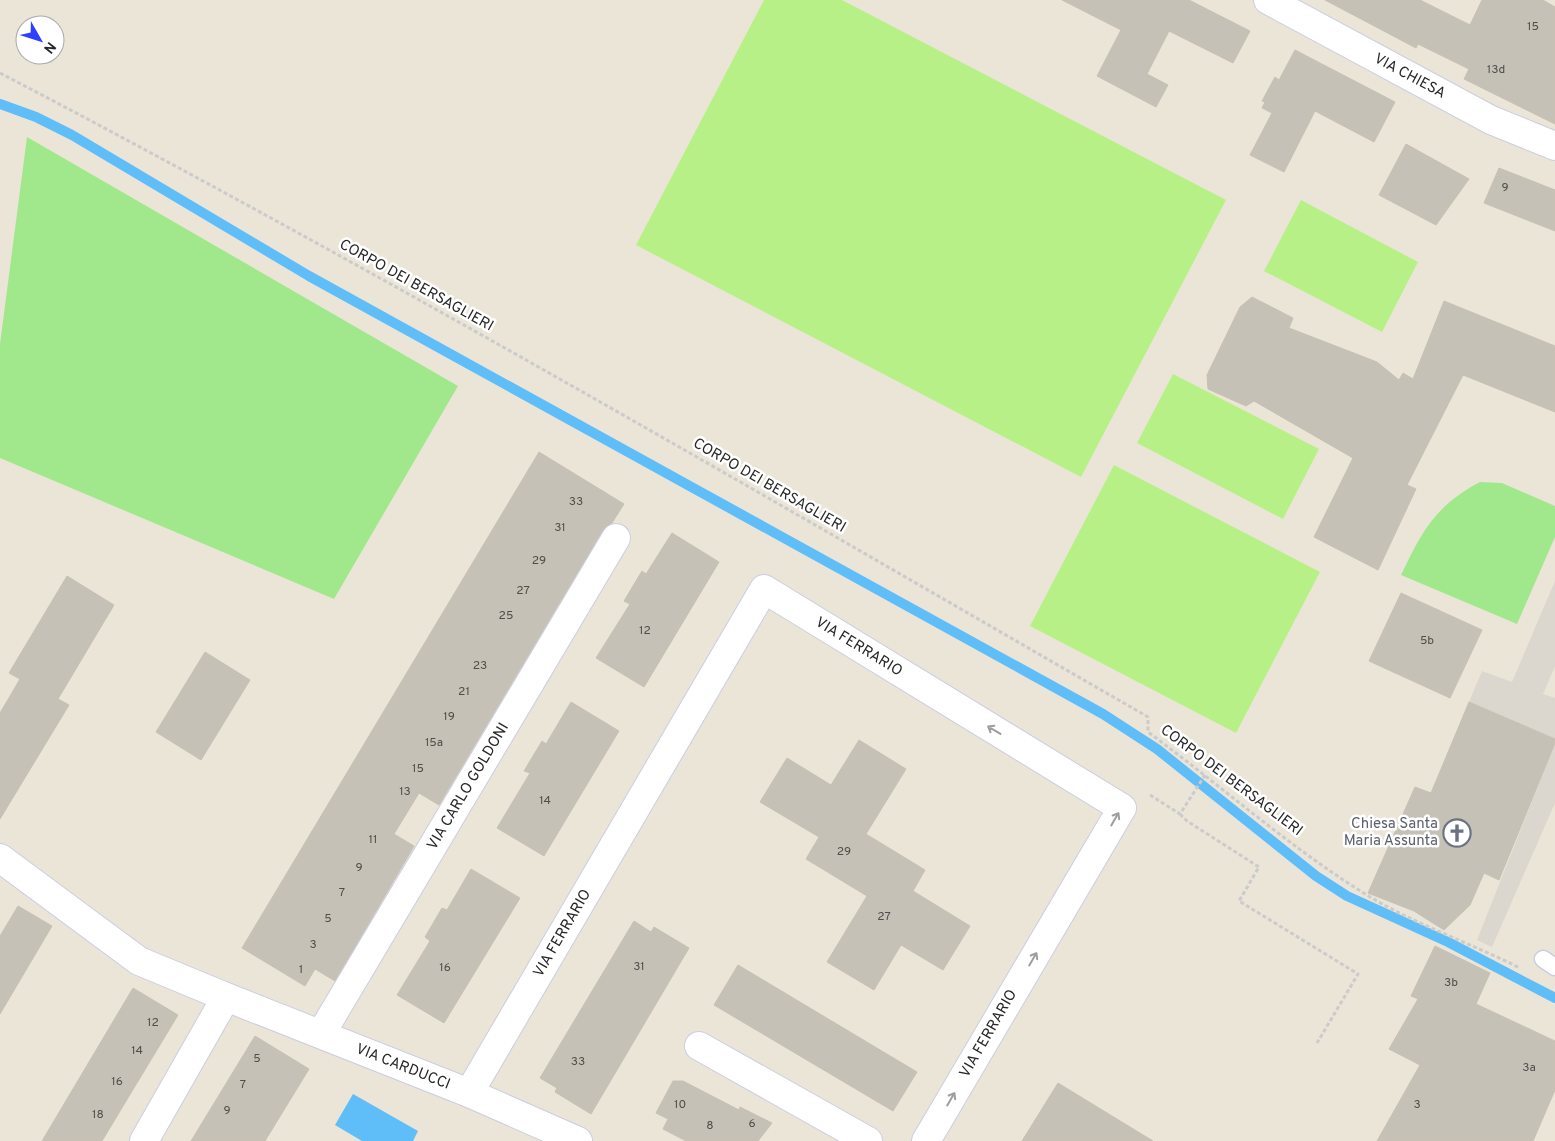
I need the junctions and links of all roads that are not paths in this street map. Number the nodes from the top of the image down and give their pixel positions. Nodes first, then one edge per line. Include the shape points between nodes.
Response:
1 (1268, 0) edge
2 (1555, 146) edge
3 (616, 538) dead end
4 (0, 858) edge
5 (226, 997) junction
6 (321, 1034) junction
7 (699, 1046) dead end
8 (469, 1093) junction
9 (144, 1141) edge
10 (578, 1141) edge
11 (868, 1141) edge
12 (926, 1141) edge

1 - 2 street, VIA CHIESA via 1491,120
3 - 6 street, VIA CARLO GOLDONI
4 - 5 street, VIA CARDUCCI via 139,961
5 - 6 street, VIA CARDUCCI
5 - 9 street
6 - 8 street, VIA CARDUCCI
7 - 11 street
8 - 10 street, VIA CARDUCCI
12 -> 8 street, VIA FERRARIO via 1122,808 764,589

